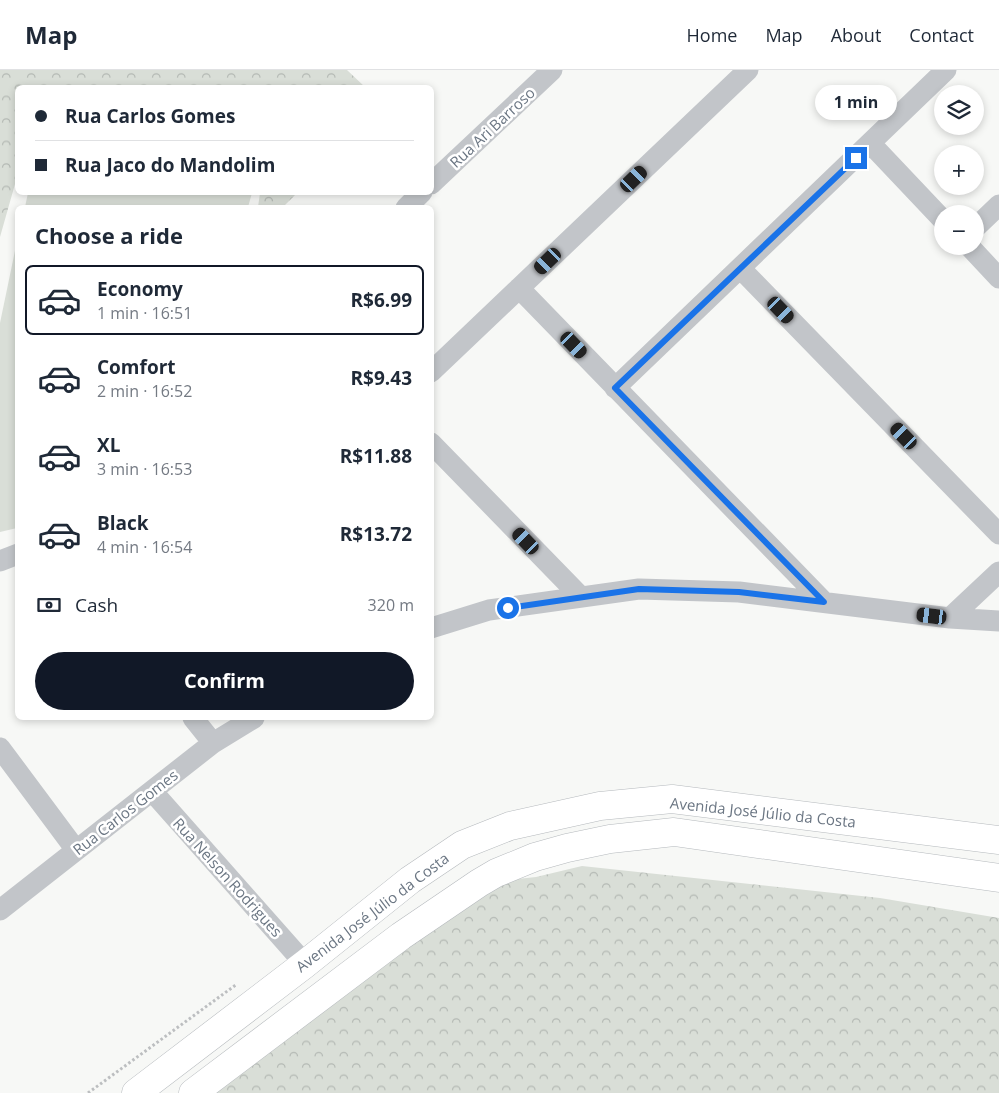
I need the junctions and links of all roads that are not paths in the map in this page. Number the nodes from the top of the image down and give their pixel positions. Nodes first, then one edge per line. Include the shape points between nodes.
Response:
1 (552, 70) edge
2 (748, 70) edge
3 (946, 70) edge
4 (870, 144) junction
5 (434, 181) edge
6 (419, 195) edge
7 (409, 205) edge
8 (999, 205) edge
9 (934, 211) edge
10 (984, 219) edge
11 (977, 255) edge
12 (740, 268) junction
13 (999, 278) edge
14 (519, 288) junction
15 (434, 369) edge
16 (615, 388) junction
17 (434, 446) edge
18 (999, 534) edge
19 (15, 555) edge
20 (0, 561) edge
21 (999, 572) edge
22 (581, 597) junction
23 (824, 602) junction
24 (950, 618) junction
25 (999, 621) edge
26 (434, 627) edge
27 (195, 720) edge
28 (251, 720) edge
29 (214, 743) junction
30 (0, 748) edge
31 (152, 791) junction
32 (999, 840) edge
33 (76, 850) junction
34 (999, 878) edge
35 (0, 910) edge
36 (305, 964) junction
37 (136, 1093) edge
38 (194, 1093) edge

1 - 5 street, Rua Ari Barroso
2 - 14 street
3 - 4 street
4 - 9 street
4 - 12 street
6 - 7 street
8 - 10 street
11 - 13 street
12 - 16 street
12 - 18 street
14 - 15 street
14 - 16 street
16 - 23 street
17 - 22 street
19 - 20 street
21 - 24 street
22 - 23 street via 639,589 739,592
22 - 26 street via 490,610
23 - 24 street
24 - 25 street
27 - 29 street
28 - 29 street, Rua Carlos Gomes
29 - 31 street, Rua Carlos Gomes
30 - 33 street
31 - 33 street, Rua Carlos Gomes
31 - 36 street, Rua Nelson Rodrigues
32 - 36 main road, Avenida José Júlio da Costa via 672,800 600,806 510,826 462,845 410,880
33 - 35 street, Rua Carlos Gomes
34 - 38 main road, Avenida José Júlio da Costa via 674,832 610,839 567,848 535,857 479,883 401,936
36 - 37 main road, Avenida José Júlio da Costa

